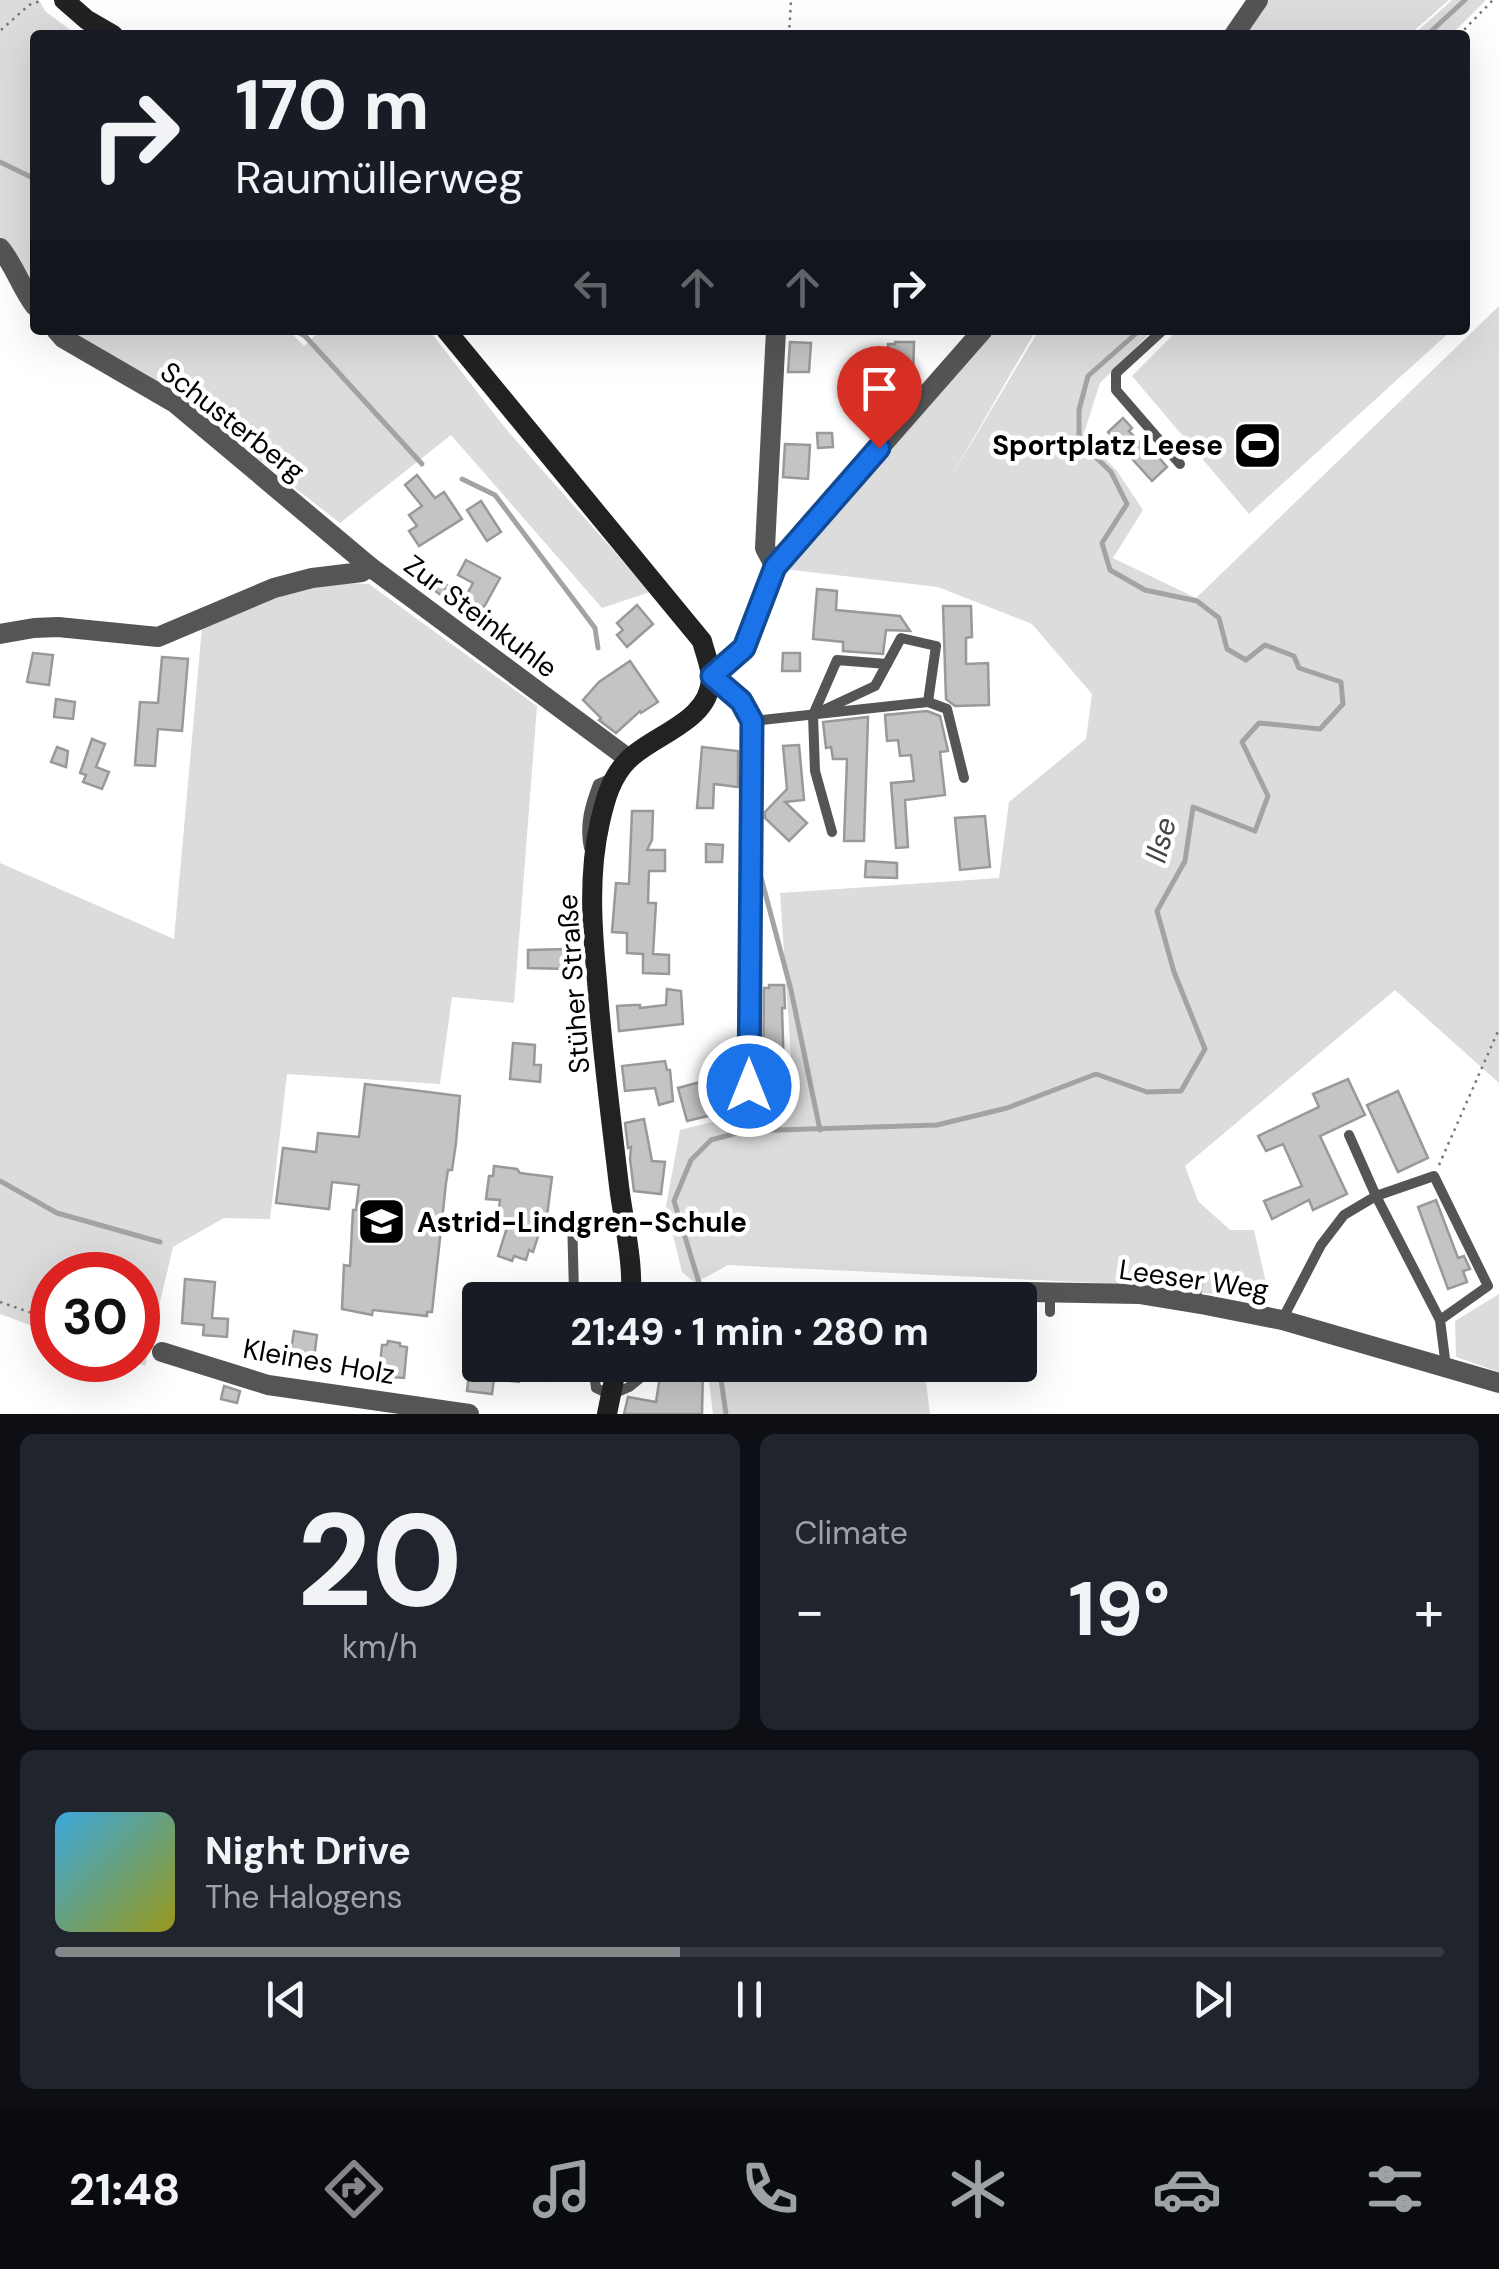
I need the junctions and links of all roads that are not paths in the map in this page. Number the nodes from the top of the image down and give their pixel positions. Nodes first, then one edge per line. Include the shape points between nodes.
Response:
1 (64, 0) edge
2 (1258, 0) edge
3 (104, 30) edge
4 (1237, 30) edge
5 (0, 248) edge
6 (30, 299) edge
7 (60, 335) edge
8 (450, 335) edge
9 (776, 335) edge
10 (979, 335) edge
11 (1157, 335) edge
12 (1180, 464) dead end
13 (369, 566) junction
14 (775, 567) junction
15 (0, 634) edge
16 (887, 664) junction
17 (712, 676) junction
18 (928, 702) junction
19 (813, 714) junction
20 (752, 721) junction
21 (628, 759) junction
22 (964, 778) dead end
23 (832, 832) dead end
24 (749, 1086) dead end
25 (1349, 1135) dead end
26 (1376, 1196) junction
27 (572, 1217) dead end
28 (574, 1282) edge
29 (629, 1282) edge
30 (1037, 1300) edge
31 (1282, 1320) junction
32 (1440, 1320) junction
33 (162, 1352) dead end
34 (1446, 1368) junction
35 (595, 1382) edge
36 (636, 1382) edge
37 (1499, 1384) edge
38 (608, 1404) edge
39 (469, 1414) edge

1 - 3 main road
2 - 4 street
5 - 6 street
7 - 13 street, Schusterberg via 175,403
8 - 17 main road via 702,642
9 - 14 street via 766,548
10 - 14 street
11 - 12 lane via 1116,373 1116,390
13 - 15 street, Zur Steinkuhle via 274,588 158,638 58,627
13 - 21 street, Zur Steinkuhle
14 - 17 street via 744,648
16 - 18 lane via 900,638 936,646
16 - 19 lane via 875,686
16 - 19 lane via 837,660
17 - 20 street via 741,701
17 - 21 main road, Stüher Straße via 707,700 689,718
18 - 19 lane
18 - 22 lane via 947,709
19 - 20 lane
19 - 23 lane via 815,771
20 - 24 street
21 - 29 main road, Stüher Straße via 604,800 592,918
25 - 26 lane
26 - 31 lane via 1344,1214
26 - 32 lane
26 - 32 lane via 1434,1176 1488,1286
27 - 28 lane
30 - 31 street, Leeser Weg via 1197,1292
31 - 34 street, Leeser Weg
32 - 34 lane
33 - 39 street, Kleines Holz via 268,1385
34 - 37 street, Leeser Weg
35 - 38 lane
36 - 38 lane

